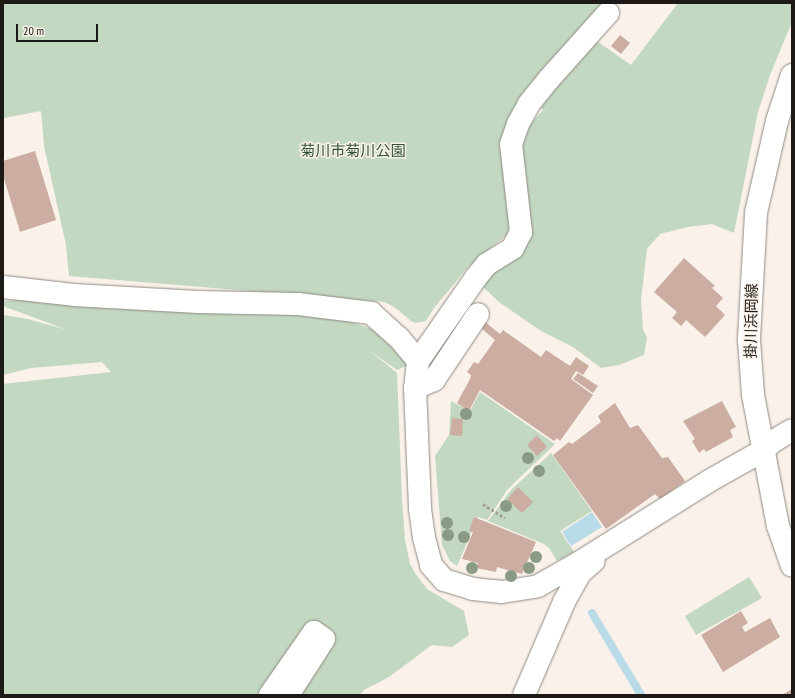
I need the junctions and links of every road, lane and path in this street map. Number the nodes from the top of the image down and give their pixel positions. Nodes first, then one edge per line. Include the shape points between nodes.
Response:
1 (608, 13) dead end
2 (792, 75) edge
3 (3, 287) edge
4 (478, 314) dead end
5 (418, 361) junction
6 (415, 388) junction
7 (792, 430) edge
8 (764, 450) junction
9 (483, 504) dead end
10 (505, 518) dead end
11 (622, 536) junction
12 (792, 566) edge
13 (270, 695) edge
14 (288, 695) edge
15 (524, 695) edge

1 - 5 street via 549,79 529,104 518,124 511,144 521,232 513,248 487,264
2 - 8 street, 掛川浜岡線 via 766,166 756,213 753,244 749,340 753,395
3 - 5 street via 89,296 298,304 371,312 399,338
4 - 6 street via 434,380
5 - 6 street
6 - 11 street via 419,494 424,538 431,565 444,580 502,592 538,586
7 - 8 street
8 - 11 street
8 - 12 street, 掛川浜岡線 via 778,526
9 - 10 path
11 - 15 street via 580,573 564,602
13 - 14 street via 314,632 324,639

